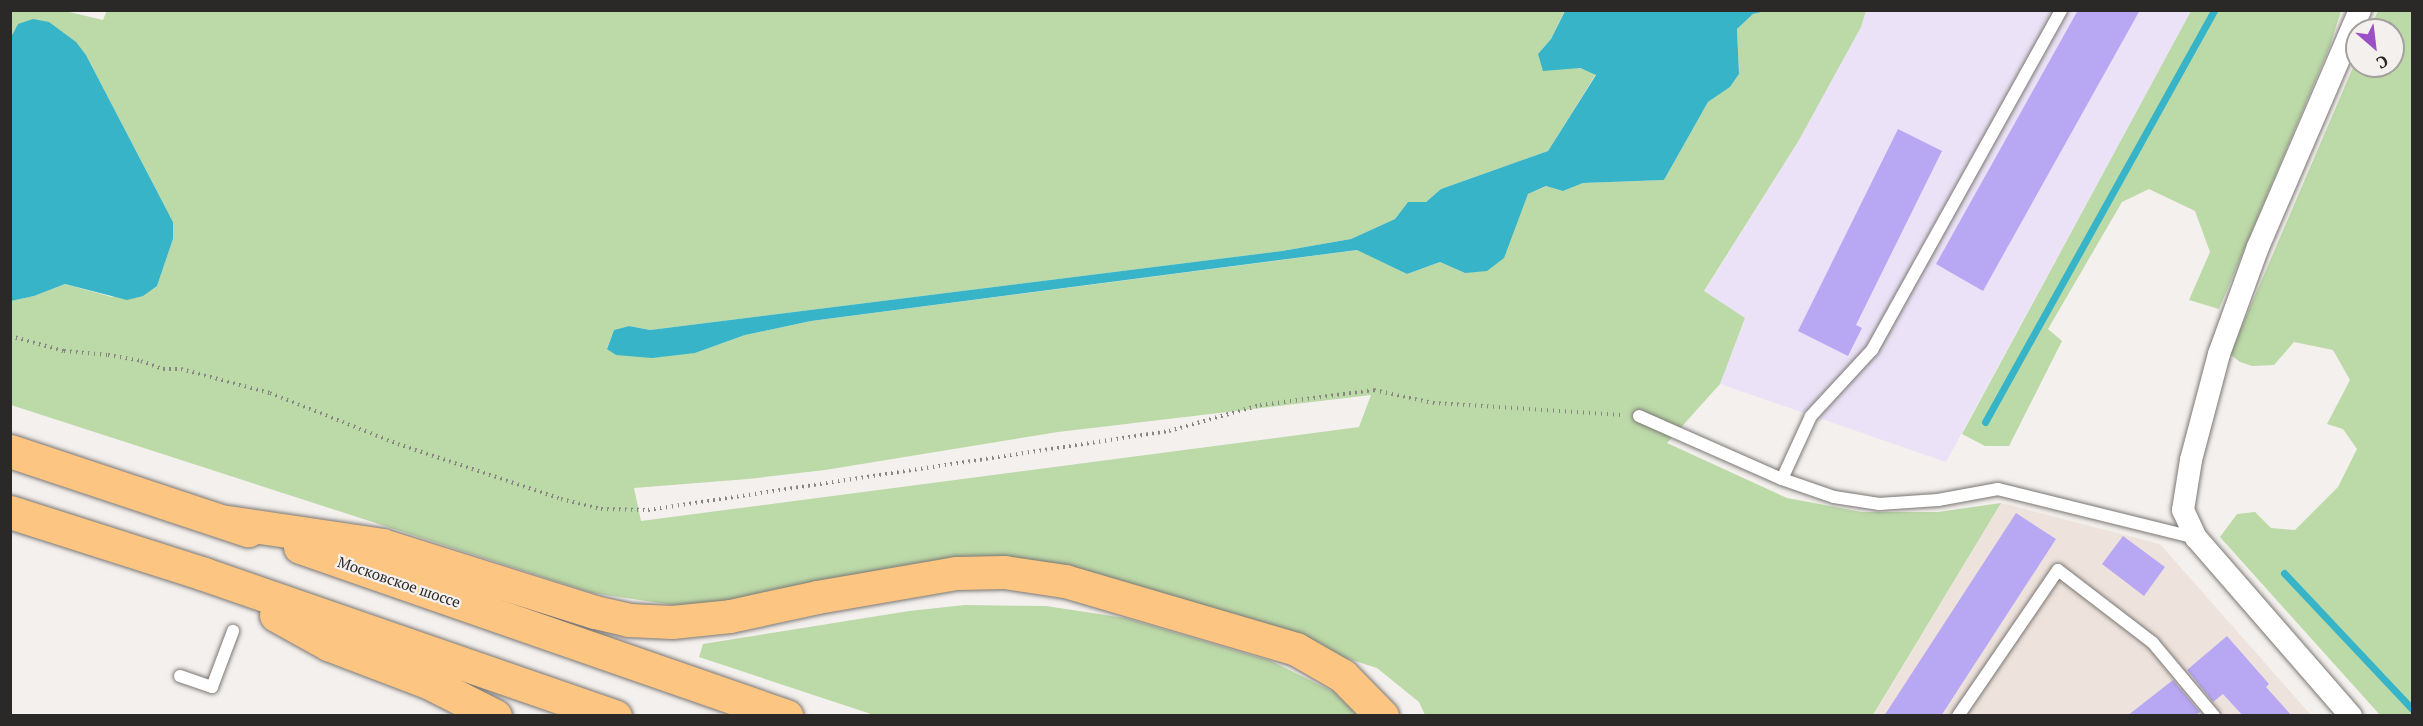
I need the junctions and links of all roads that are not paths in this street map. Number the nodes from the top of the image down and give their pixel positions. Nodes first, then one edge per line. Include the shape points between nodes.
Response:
1 (2061, 10) edge
2 (2360, 10) edge
3 (1639, 416) road end
4 (10, 451) edge
5 (1782, 479) junction
6 (10, 512) edge
7 (227, 522) junction
8 (2196, 537) junction
9 (204, 574) junction
10 (233, 631) dead end
11 (180, 676) dead end
12 (495, 716) edge
13 (615, 716) edge
14 (786, 716) edge
15 (1382, 716) edge
16 (1958, 716) edge
17 (2214, 716) edge
18 (2352, 716) edge

1 - 5 lane via 1872,351 1811,416
2 - 8 street via 2258,247 2219,354 2191,460 2183,510
3 - 5 lane
4 - 7 highway, Московское шоссе
5 - 8 lane via 1834,497 1879,504 1938,500 1998,489
6 - 9 highway
7 - 14 highway, Московское шоссе
7 - 15 highway via 382,544 629,620 672,622 730,616 956,573 1004,572 1065,580 1296,649 1343,676
8 - 18 street
9 - 12 highway via 328,644 430,683
9 - 13 highway
10 - 11 lane via 213,687
16 - 17 lane via 2058,570 2153,643

